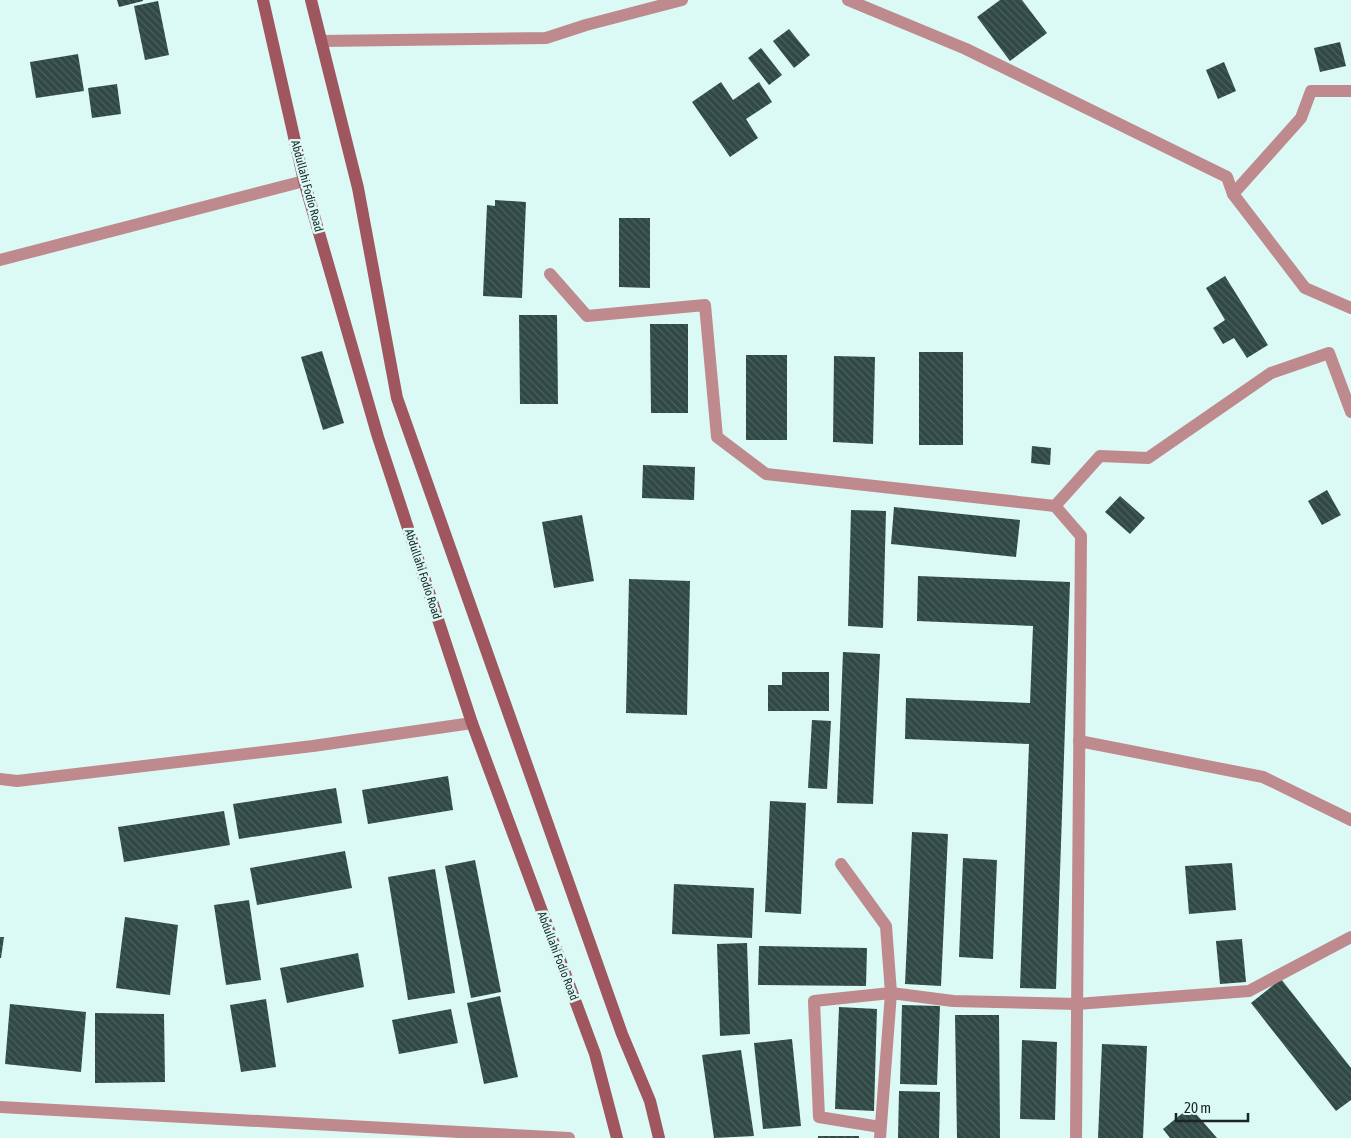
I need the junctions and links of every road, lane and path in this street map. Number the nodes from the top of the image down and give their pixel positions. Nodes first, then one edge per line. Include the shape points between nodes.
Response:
1 (263, 0) edge
2 (311, 0) edge
3 (682, 0) edge
4 (848, 0) edge
5 (321, 41) junction
6 (1351, 91) edge
7 (304, 181) junction
8 (1233, 194) junction
9 (0, 260) edge
10 (550, 274) dead end
11 (1351, 308) edge
12 (1351, 412) edge
13 (1055, 506) junction
14 (472, 724) junction
15 (1079, 741) junction
16 (0, 779) edge
17 (1351, 820) edge
18 (841, 864) dead end
19 (1351, 937) edge
20 (891, 993) junction
21 (1077, 1004) junction
22 (0, 1107) edge
23 (880, 1132) edge
24 (569, 1138) edge
25 (617, 1138) edge
26 (659, 1138) edge
27 (1076, 1138) edge

1 - 7 main road, Abdullahi Fodio Road
2 - 5 main road
3 - 5 street via 546,38
4 - 8 street via 966,49 1227,177
5 - 26 main road via 358,188 397,398 622,1034 650,1101
6 - 8 street via 1311,91 1301,118
7 - 9 street
7 - 14 main road, Abdullahi Fodio Road via 378,437
8 - 11 street via 1305,288
10 - 13 street via 587,316 705,305 718,437 766,474
12 - 13 street via 1329,353 1271,373 1148,458 1100,456
13 - 15 street via 1081,536
14 - 16 street via 284,750 17,781
14 - 25 main road, Abdullahi Fodio Road via 595,1054
15 - 17 street via 1264,778
15 - 21 street
18 - 20 street via 886,926
19 - 21 street via 1248,991
20 - 21 street via 953,1001
20 - 23 street
20 - 23 street via 814,1001 819,1117
21 - 27 street
22 - 24 street

